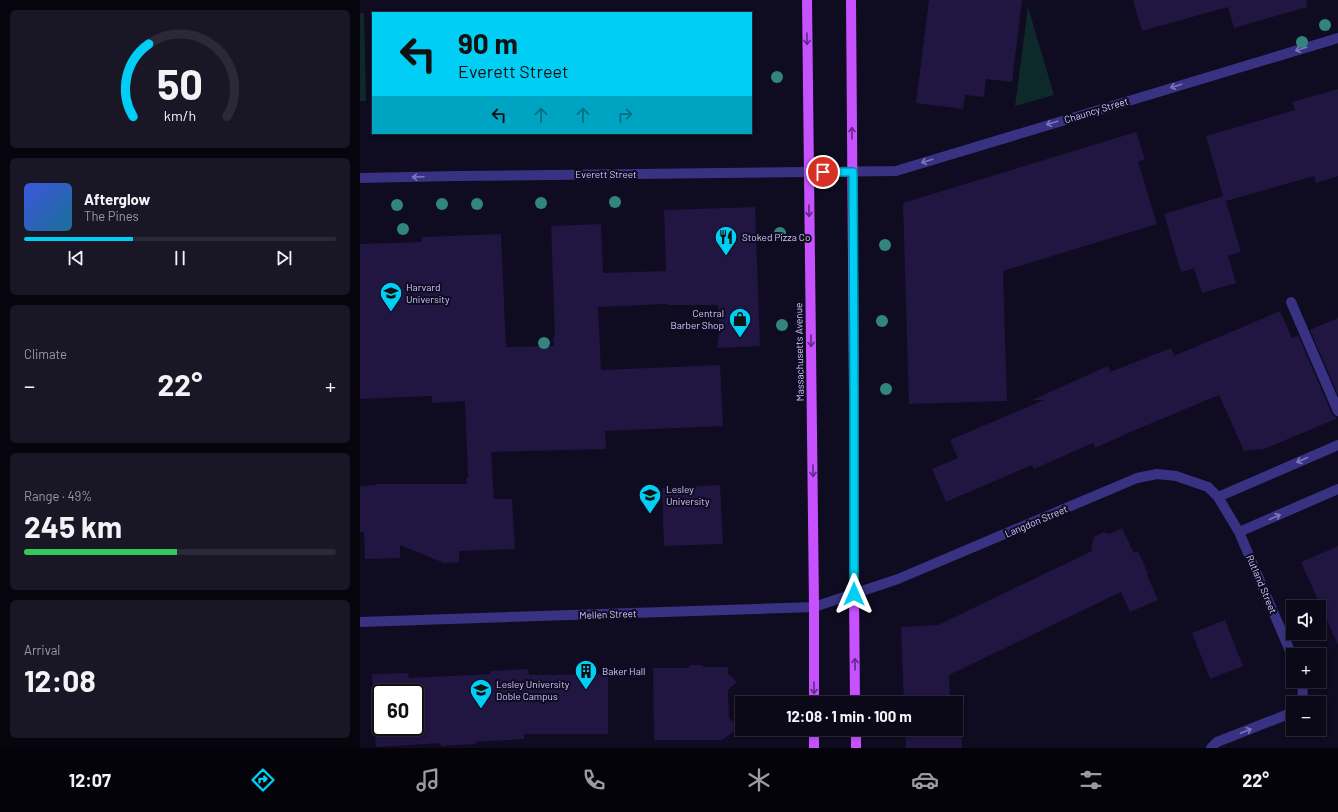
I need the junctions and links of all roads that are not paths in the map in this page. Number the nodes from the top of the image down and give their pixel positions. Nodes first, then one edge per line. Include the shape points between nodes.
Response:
1 (807, 0) edge
2 (851, 0) edge
3 (1338, 38) edge
4 (808, 172) junction
5 (853, 172) junction
6 (360, 178) edge
7 (1291, 302) dead end
8 (1338, 411) edge
9 (1338, 445) edge
10 (1338, 489) edge
11 (1218, 497) junction
12 (1239, 532) junction
13 (854, 594) junction
14 (814, 607) junction
15 (360, 622) edge
16 (1289, 648) edge
17 (814, 696) edge
18 (856, 696) edge
19 (1286, 715) edge
20 (814, 736) edge
21 (856, 736) edge
22 (814, 748) edge
23 (856, 748) edge
24 (1211, 748) edge

1 -> 4 main road, Massachusetts Avenue
5 -> 2 main road
3 -> 5 street, Chauncy Street via 896,171
4 - 5 street, Everett Street
4 -> 6 street, Everett Street
4 -> 14 main road, Massachusetts Avenue
5 - 13 main road
7 - 8 street
9 -> 11 street
12 -> 10 street
11 - 12 street, Langdon Street
11 - 13 street, Langdon Street via 1208,487 1176,476 1157,474 1137,478 898,579
12 - 16 street, Rutland Street
13 - 14 street, Mellen Street
18 -> 13 main road
14 - 15 street, Mellen Street
14 -> 17 main road, Massachusetts Avenue
24 -> 19 street via 1217,742
20 - 22 main road
21 - 23 main road

